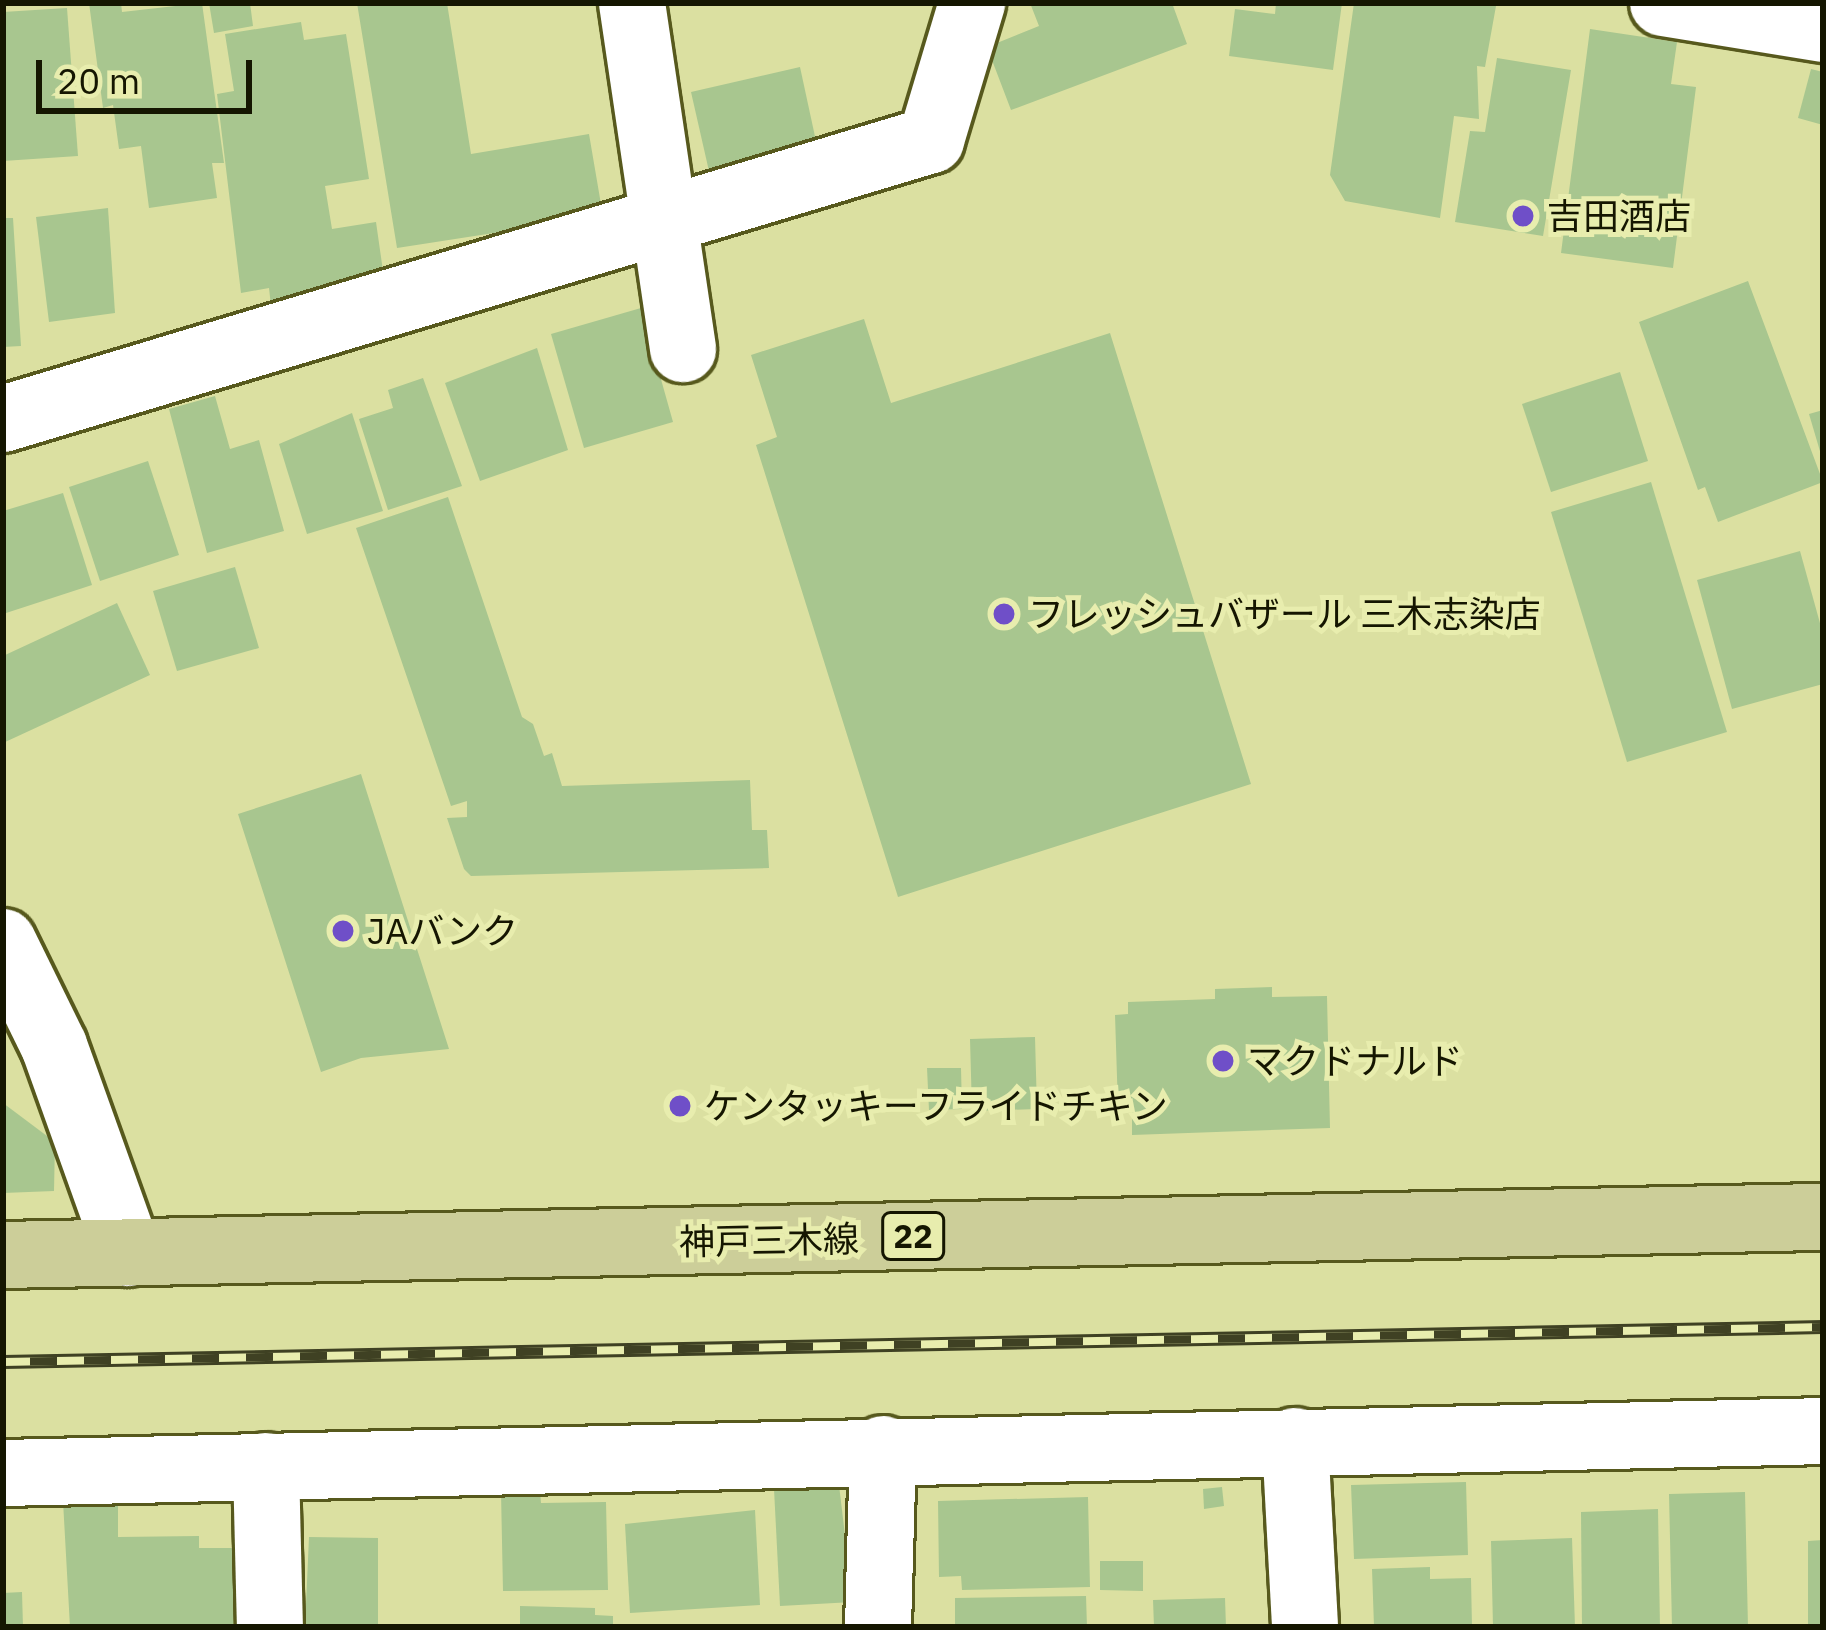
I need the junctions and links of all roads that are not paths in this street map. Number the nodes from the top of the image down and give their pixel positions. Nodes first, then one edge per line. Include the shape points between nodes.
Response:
1 (632, 3) edge
2 (972, 3) edge
3 (1663, 3) edge
4 (1823, 29) edge
5 (664, 224) junction
6 (683, 349) dead end
7 (3, 419) edge
8 (3, 942) edge
9 (1823, 1217) edge
10 (128, 1252) junction
11 (3, 1255) edge
12 (1823, 1431) edge
13 (1294, 1441) junction
14 (883, 1449) junction
15 (266, 1466) junction
16 (3, 1473) edge
17 (270, 1627) edge
18 (878, 1627) edge
19 (1305, 1627) edge

1 - 5 street
2 - 5 street via 931,140
3 - 4 street
5 - 6 street
5 - 7 street
8 - 10 street via 54,1046
9 - 10 main road, 神戸三木線 / 22
10 - 11 main road, 神戸三木線 / 22
12 - 13 street
13 - 14 street
13 - 19 street
14 - 15 street
14 - 18 street
15 - 16 street
15 - 17 street

